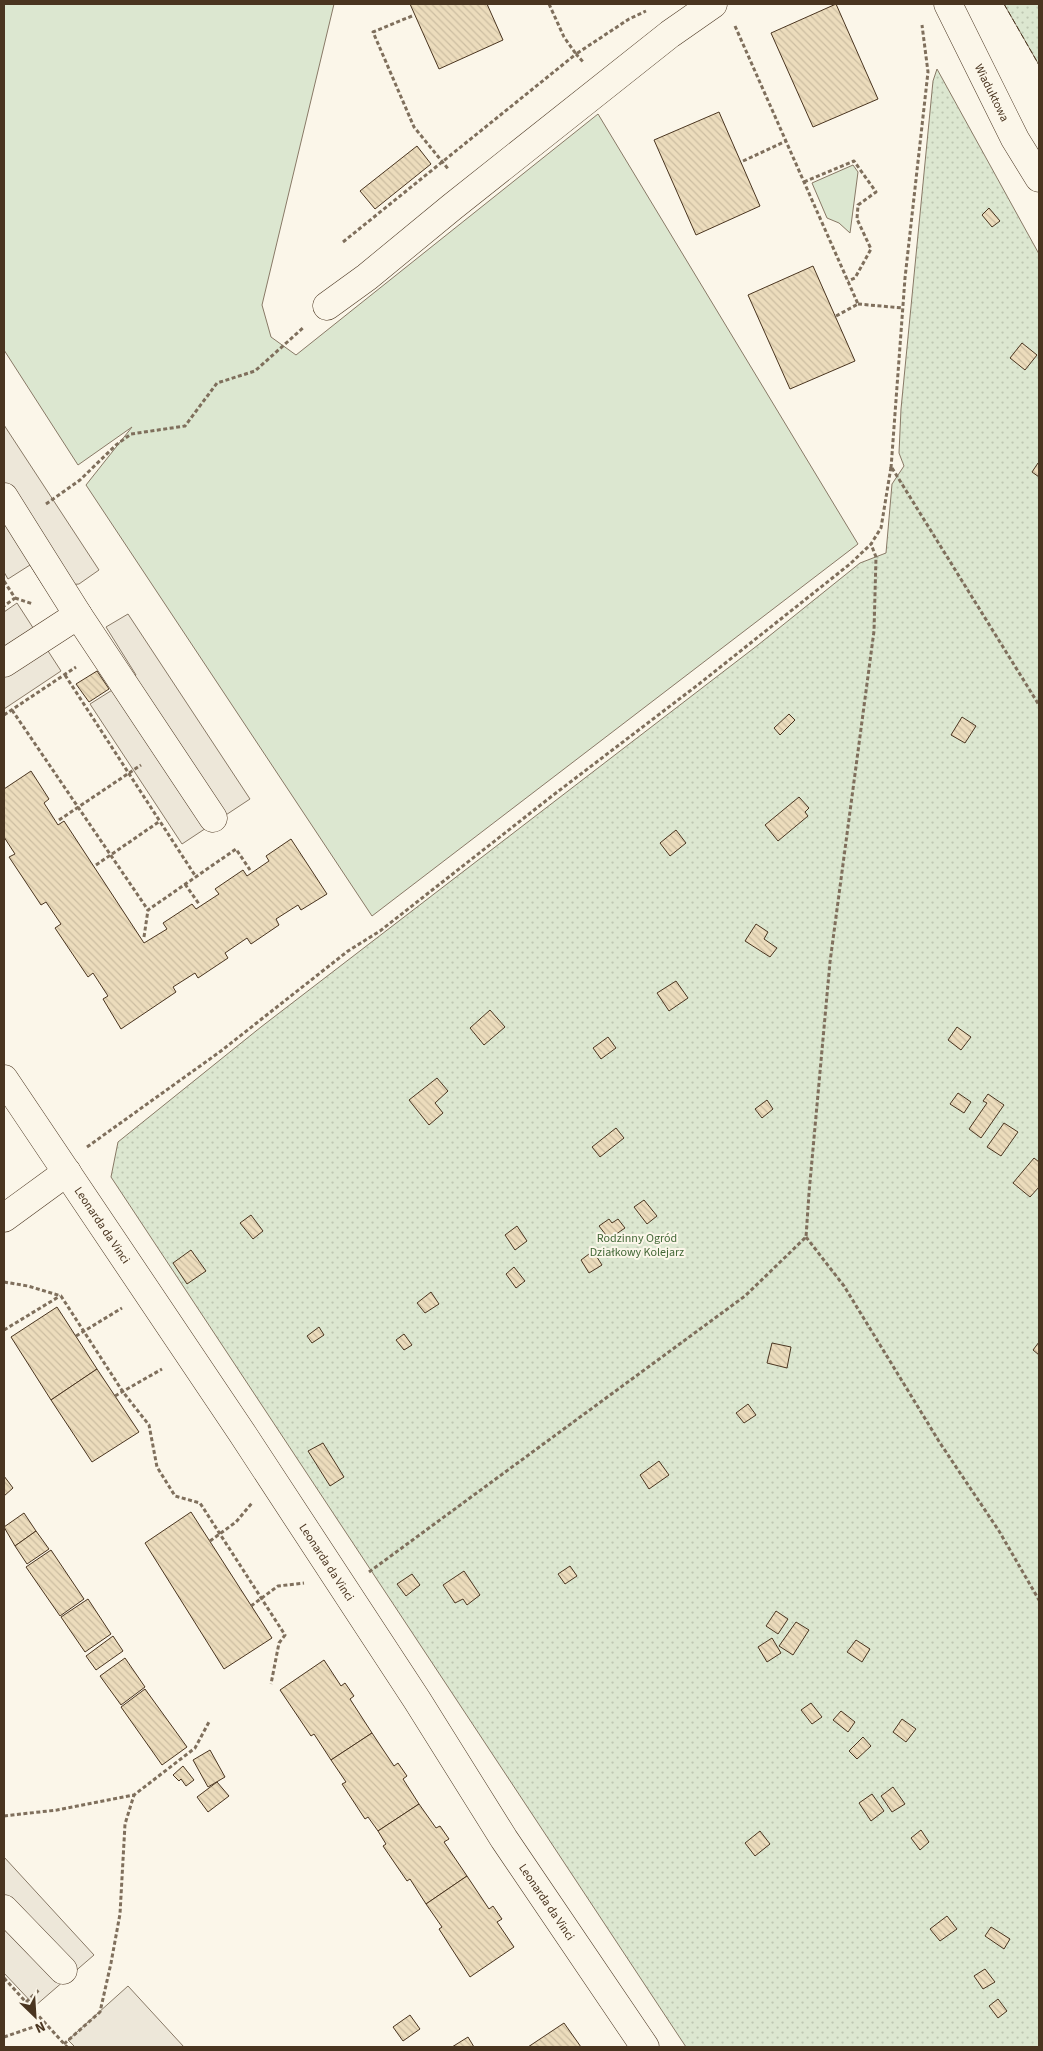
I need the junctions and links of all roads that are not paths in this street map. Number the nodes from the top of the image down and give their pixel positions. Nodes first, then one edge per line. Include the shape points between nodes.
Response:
1 (948, 4) edge
2 (722, 11) edge
3 (1039, 178) edge
4 (327, 306) road end
5 (4, 497) edge
6 (78, 615) junction
7 (4, 664) edge
8 (213, 818) dead end
9 (4, 1079) edge
10 (67, 1172) junction
11 (4, 1218) edge
12 (4, 1909) edge
13 (63, 1970) dead end
14 (645, 2047) edge

1 - 3 street, Wiaduktowa via 1015,139
2 - 4 street via 670,34
5 - 6 street
6 - 7 street
6 - 8 street
9 - 10 street, Leonarda da Vinci
10 - 11 street
10 - 14 street, Leonarda da Vinci via 417,1700 504,1839
12 - 13 street

